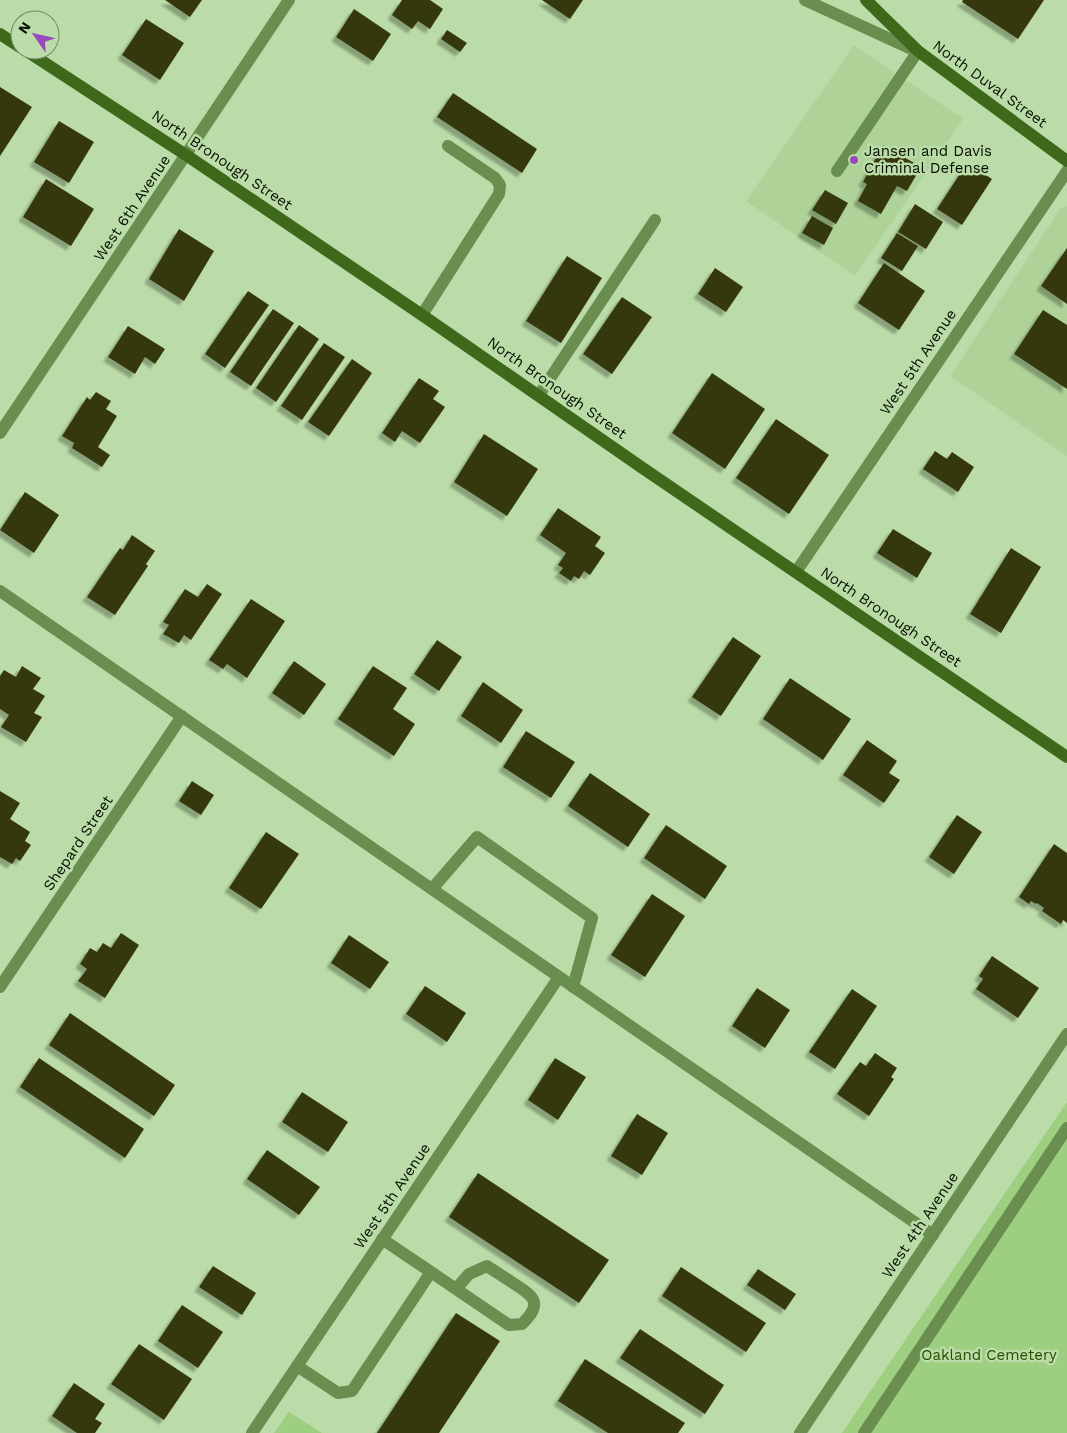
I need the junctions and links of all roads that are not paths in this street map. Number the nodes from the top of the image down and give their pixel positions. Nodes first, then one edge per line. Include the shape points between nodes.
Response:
1 (289, 0) edge
2 (804, 0) edge
3 (866, 0) edge
4 (918, 51) junction
5 (40, 60) edge
6 (448, 146) dead end
7 (186, 155) junction
8 (1067, 160) edge
9 (837, 171) dead end
10 (1067, 171) edge
11 (655, 220) dead end
12 (422, 315) junction
13 (539, 395) junction
14 (0, 433) edge
15 (796, 572) junction
16 (0, 591) edge
17 (182, 716) junction
18 (1067, 758) edge
19 (432, 889) junction
20 (559, 977) junction
21 (573, 986) junction
22 (0, 987) edge
23 (1067, 1034) edge
24 (1067, 1128) edge
25 (933, 1235) junction
26 (382, 1240) junction
27 (431, 1272) junction
28 (456, 1289) junction
29 (298, 1366) junction
30 (252, 1433) edge
31 (800, 1433) edge
32 (864, 1433) edge

1 - 7 street, West 6th Avenue
2 - 4 street, North Duval Street
3 - 4 main road, North Duval Street
4 - 8 main road, North Duval Street
4 - 9 street
5 - 7 main road, North Bronough Street
6 - 12 street via 495,178 500,186
7 - 12 main road, North Bronough Street
7 - 14 street, West 6th Avenue
10 - 15 street, West 5th Avenue
11 - 13 street
12 - 13 main road, North Bronough Street
13 - 15 main road, North Bronough Street
15 - 18 main road, North Bronough Street
16 - 17 street
17 - 19 street
17 - 22 street, Shepard Street
19 - 20 street
19 - 21 street via 477,837 592,918
20 - 21 street
20 - 26 street, West 5th Avenue
21 - 25 street
23 - 25 street, West 4th Avenue
24 - 32 street
25 - 31 street, West 4th Avenue
26 - 27 street
26 - 29 street, West 5th Avenue
27 - 28 street
27 - 29 street via 352,1391 338,1393
28 - 28 street via 509,1325 522,1324 532,1314 531,1294 487,1266 469,1274
29 - 30 street, West 5th Avenue

